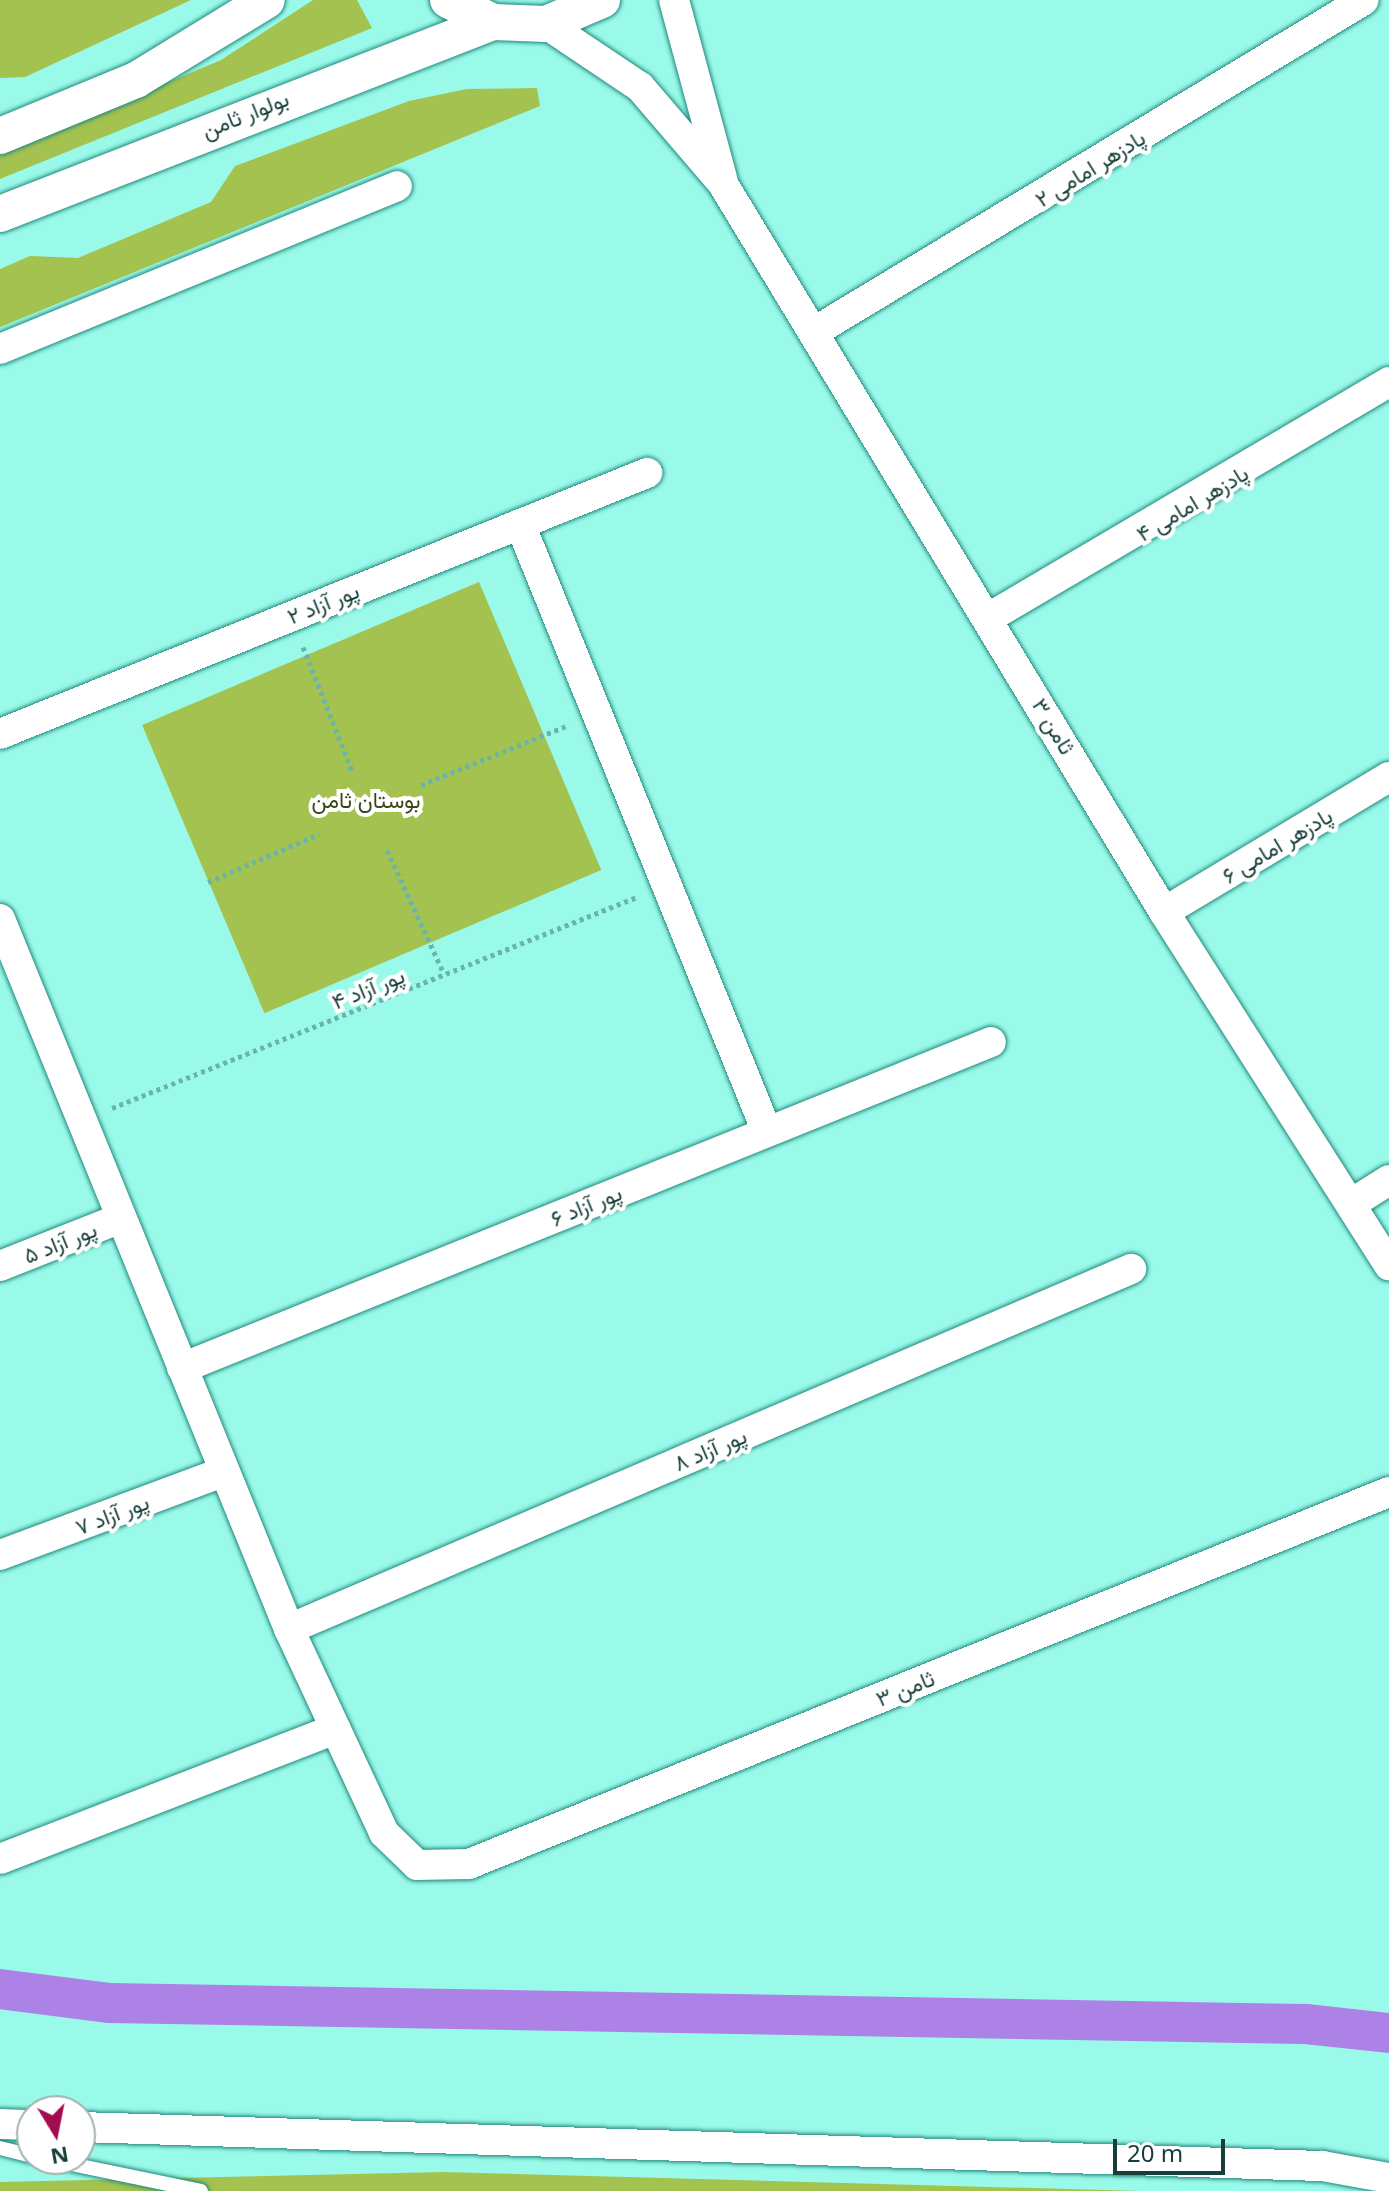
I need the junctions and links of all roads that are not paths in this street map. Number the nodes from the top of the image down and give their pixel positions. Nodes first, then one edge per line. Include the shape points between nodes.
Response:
1 (267, 0) edge
2 (448, 0) edge
3 (602, 0) edge
4 (674, 0) edge
5 (1364, 0) edge
6 (493, 22) junction
7 (546, 24) junction
8 (0, 136) edge
9 (723, 184) junction
10 (397, 186) dead end
11 (0, 214) edge
12 (814, 332) junction
13 (0, 349) edge
14 (1389, 382) edge
15 (647, 473) dead end
16 (520, 524) junction
17 (990, 617) junction
18 (0, 734) edge
19 (1389, 777) edge
20 (1164, 912) junction
21 (0, 919) edge
22 (9, 968) edge
23 (991, 1042) dead end
24 (767, 1132) junction
25 (1389, 1180) edge
26 (1351, 1204) junction
27 (121, 1218) junction
28 (1389, 1265) edge
29 (0, 1266) edge
30 (1131, 1269) dead end
31 (182, 1368) junction
32 (223, 1472) junction
33 (1389, 1492) edge
34 (0, 1555) edge
35 (289, 1629) junction
36 (336, 1729) junction
37 (0, 1859) edge
38 (96, 2128) edge
39 (96, 2169) edge
40 (1389, 2178) edge
41 (201, 2191) edge

1 - 8 street via 136,80
2 - 6 street
3 - 7 street
4 - 9 street
5 - 12 street, پادزهر امامی ۲
6 - 7 street
6 - 11 street, بولوار ثامن
7 - 9 street via 640,87
9 - 12 street, ثامن ۳
10 - 13 street
12 - 17 street, ثامن ۳
14 - 17 street, پادزهر امامی ۴
15 - 16 street, پور آزاد ۲
16 - 18 street, پور آزاد ۲
16 - 24 street
17 - 20 street, ثامن ۳
19 - 20 street, پادزهر امامی ۶
20 - 26 street, ثامن ۳
21 - 22 street
22 - 27 street
23 - 24 street, پور آزاد ۶
24 - 31 street, پور آزاد ۶
25 - 26 street
26 - 28 street, ثامن ۳
27 - 29 street, پور آزاد ۵
27 - 31 street
30 - 35 street, پور آزاد ۸
31 - 32 street
32 - 34 street, پور آزاد ۷
32 - 35 street
33 - 36 street, ثامن ۳ via 469,1864 417,1865 384,1833
35 - 36 street
36 - 37 street
38 - 40 street via 1322,2166
39 - 41 lane

